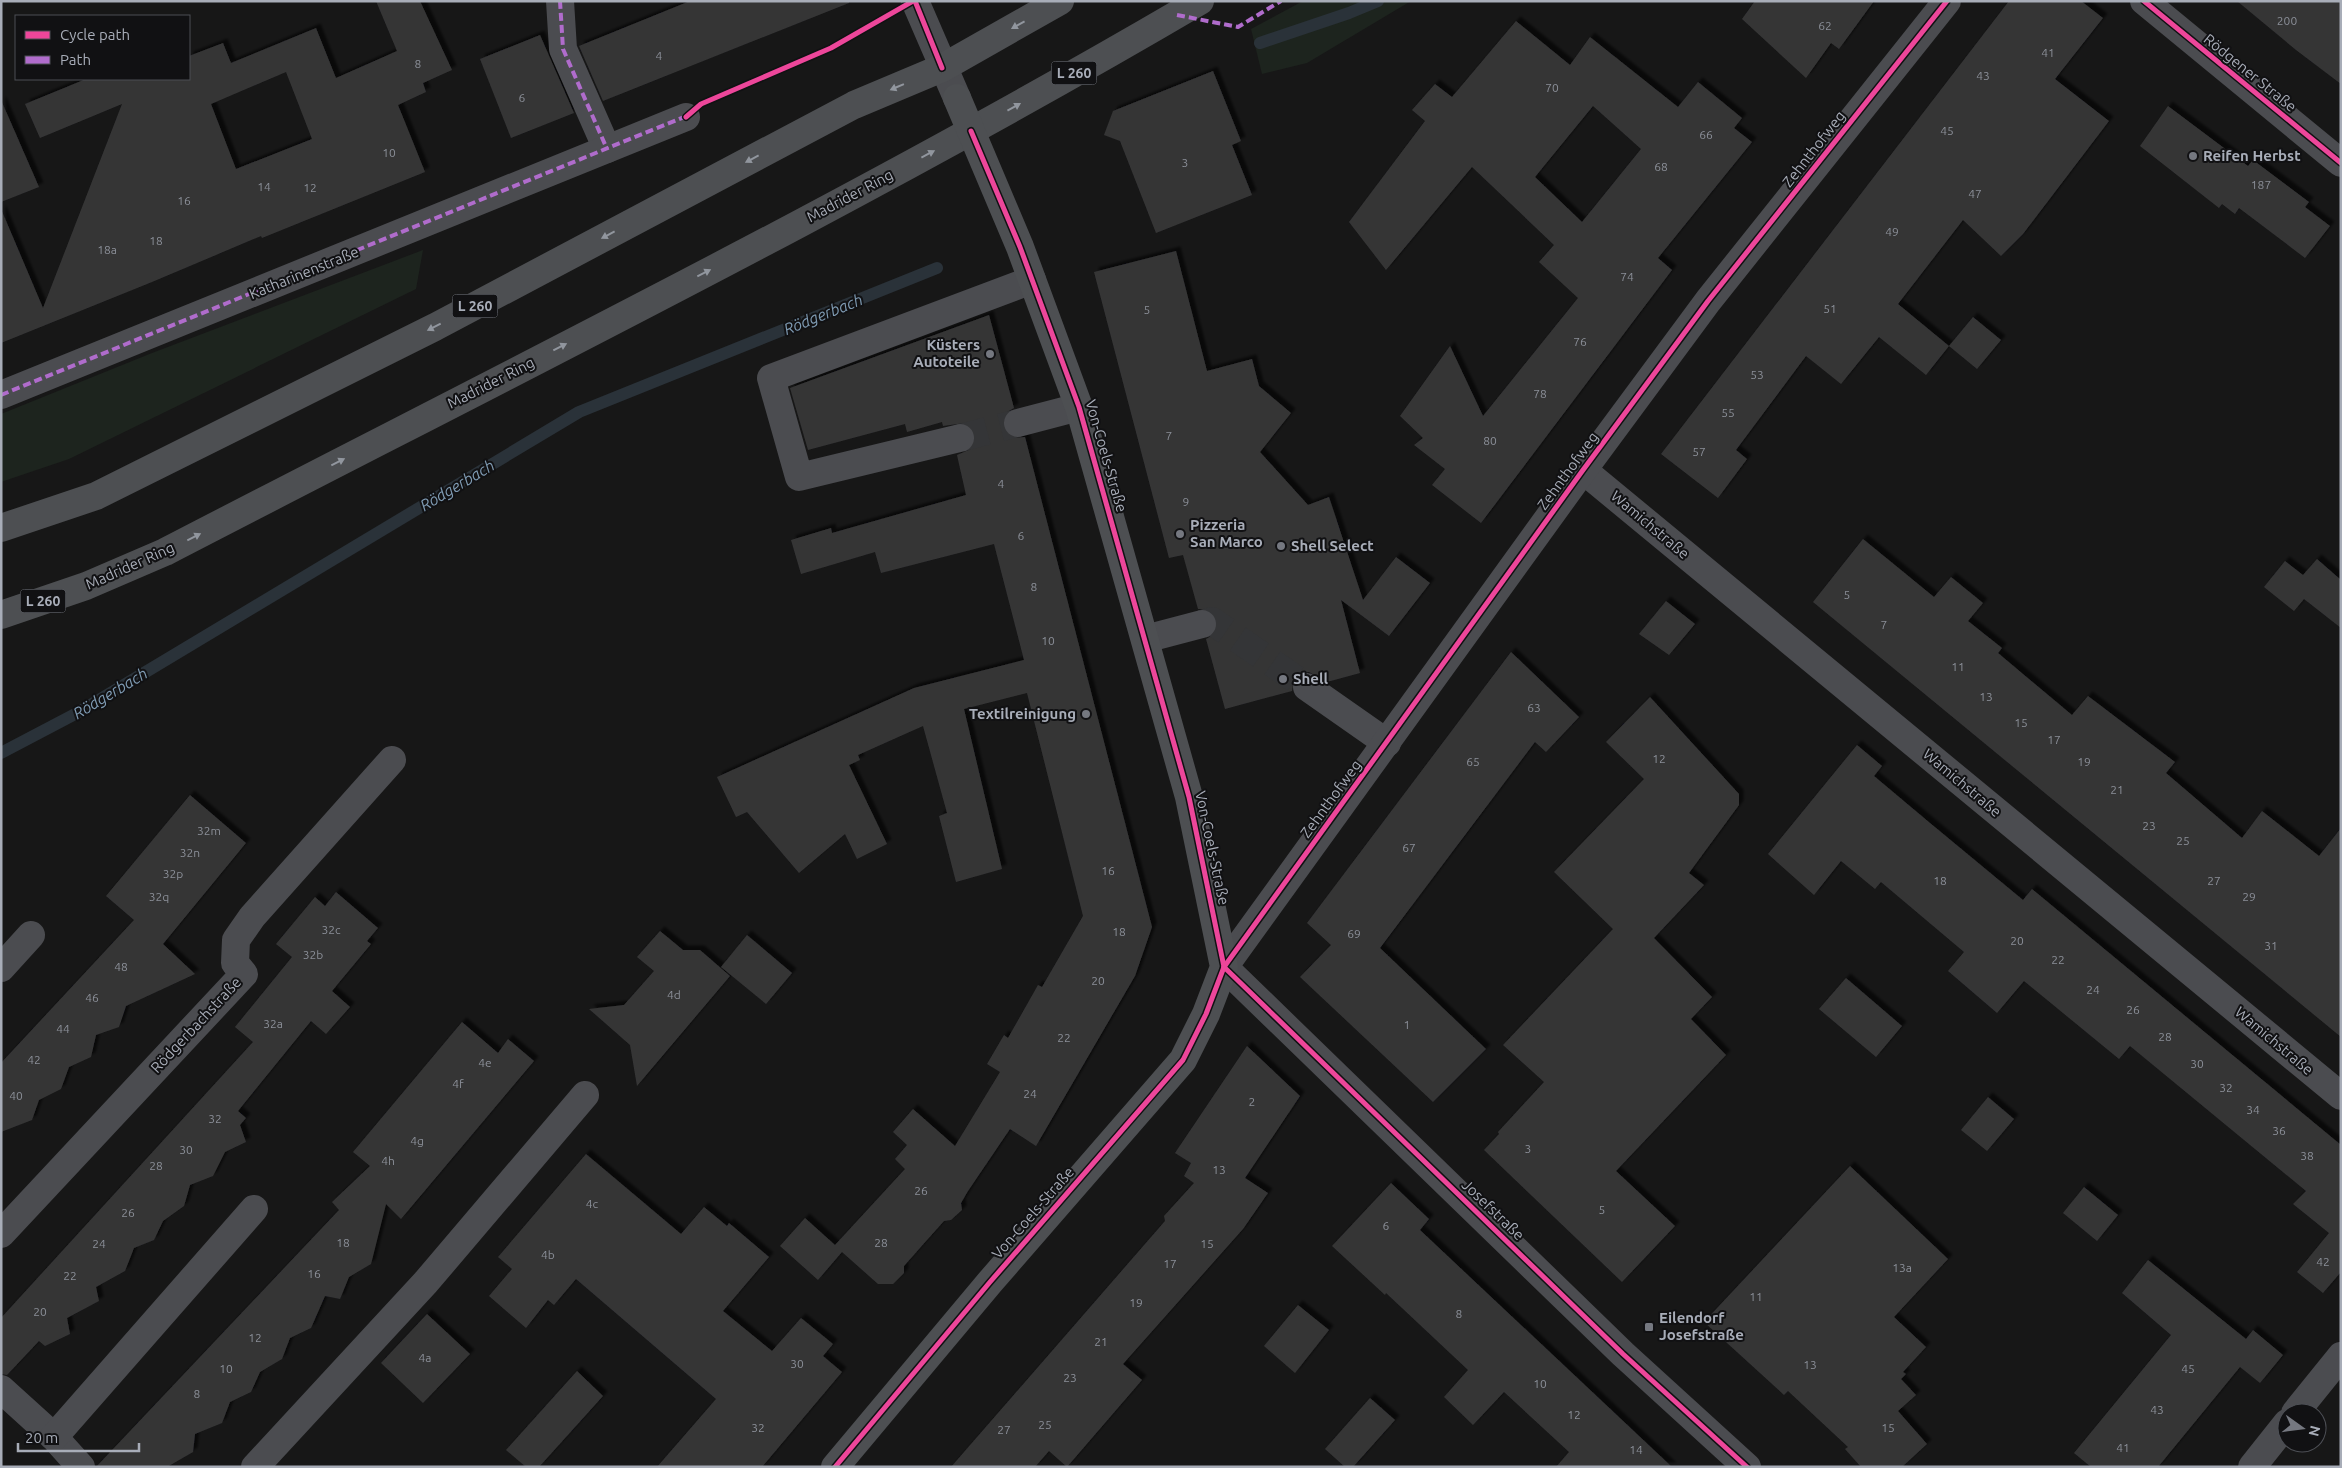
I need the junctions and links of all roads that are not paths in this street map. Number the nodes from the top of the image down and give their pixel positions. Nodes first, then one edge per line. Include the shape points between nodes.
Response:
1 (560, 1) edge
2 (914, 1) edge
3 (1060, 1) edge
4 (1200, 1) edge
5 (1947, 1) edge
6 (2144, 1) edge
7 (942, 68) junction
8 (957, 98) joint
9 (686, 118) dead end
10 (971, 131) junction
11 (607, 149) junction
12 (2341, 163) edge
13 (1032, 280) junction
14 (1, 395) edge
15 (1079, 408) junction
16 (1018, 423) tunnel mouth
17 (960, 438) tunnel mouth
18 (1584, 470) junction
19 (1, 528) edge
20 (1, 615) edge
21 (1202, 624) tunnel mouth
22 (1145, 639) junction
23 (1307, 687) tunnel mouth
24 (1387, 744) junction
25 (392, 760) dead end
26 (31, 935) dead end
27 (1224, 967) junction
28 (1, 968) edge
29 (585, 1096) dead end
30 (2341, 1096) edge
31 (254, 1209) dead end
32 (1, 1234) edge
33 (2341, 1356) edge
34 (1, 1389) edge
35 (2303, 1403) edge
36 (2277, 1436) edge
37 (54, 1437) junction
38 (81, 1467) edge
39 (255, 1467) edge
40 (835, 1467) edge
41 (1747, 1467) edge
42 (2252, 1467) edge

1 - 11 street via 563,49
2 - 7 street
3 -> 7 main road, L 260
10 -> 4 main road, L 260
5 - 18 street, Zehnthofweg via 1708,301
6 - 12 street, Rödgener Straße
7 - 8 street
7 -> 19 main road, L 260 via 854,105 435,327 96,496
8 - 10 main road, Von-Coels-Straße
9 - 11 street, Katharinenstraße
10 - 13 main road, Von-Coels-Straße
20 -> 10 main road, Madrider Ring / L 260 via 86,586 165,552
11 - 14 street, Katharinenstraße
13 - 15 main road, Von-Coels-Straße
13 - 17 street via 771,378 799,477
15 - 16 street
15 - 22 main road, Von-Coels-Straße
18 - 24 street, Zehnthofweg
18 - 30 street, Wamichstraße
21 - 22 street
22 - 27 main road, Von-Coels-Straße via 1189,797
23 - 24 street
24 - 27 street, Zehnthofweg
25 - 32 street, Rödgerbachstraße via 252,917 236,940 235,963 244,974
26 - 28 street
27 - 40 main road, Von-Coels-Straße via 1183,1060
27 - 41 street, Josefstraße via 1623,1354
29 - 39 street via 426,1282
31 - 37 street
33 - 35 street
34 - 37 street
36 - 42 street
37 - 38 street

